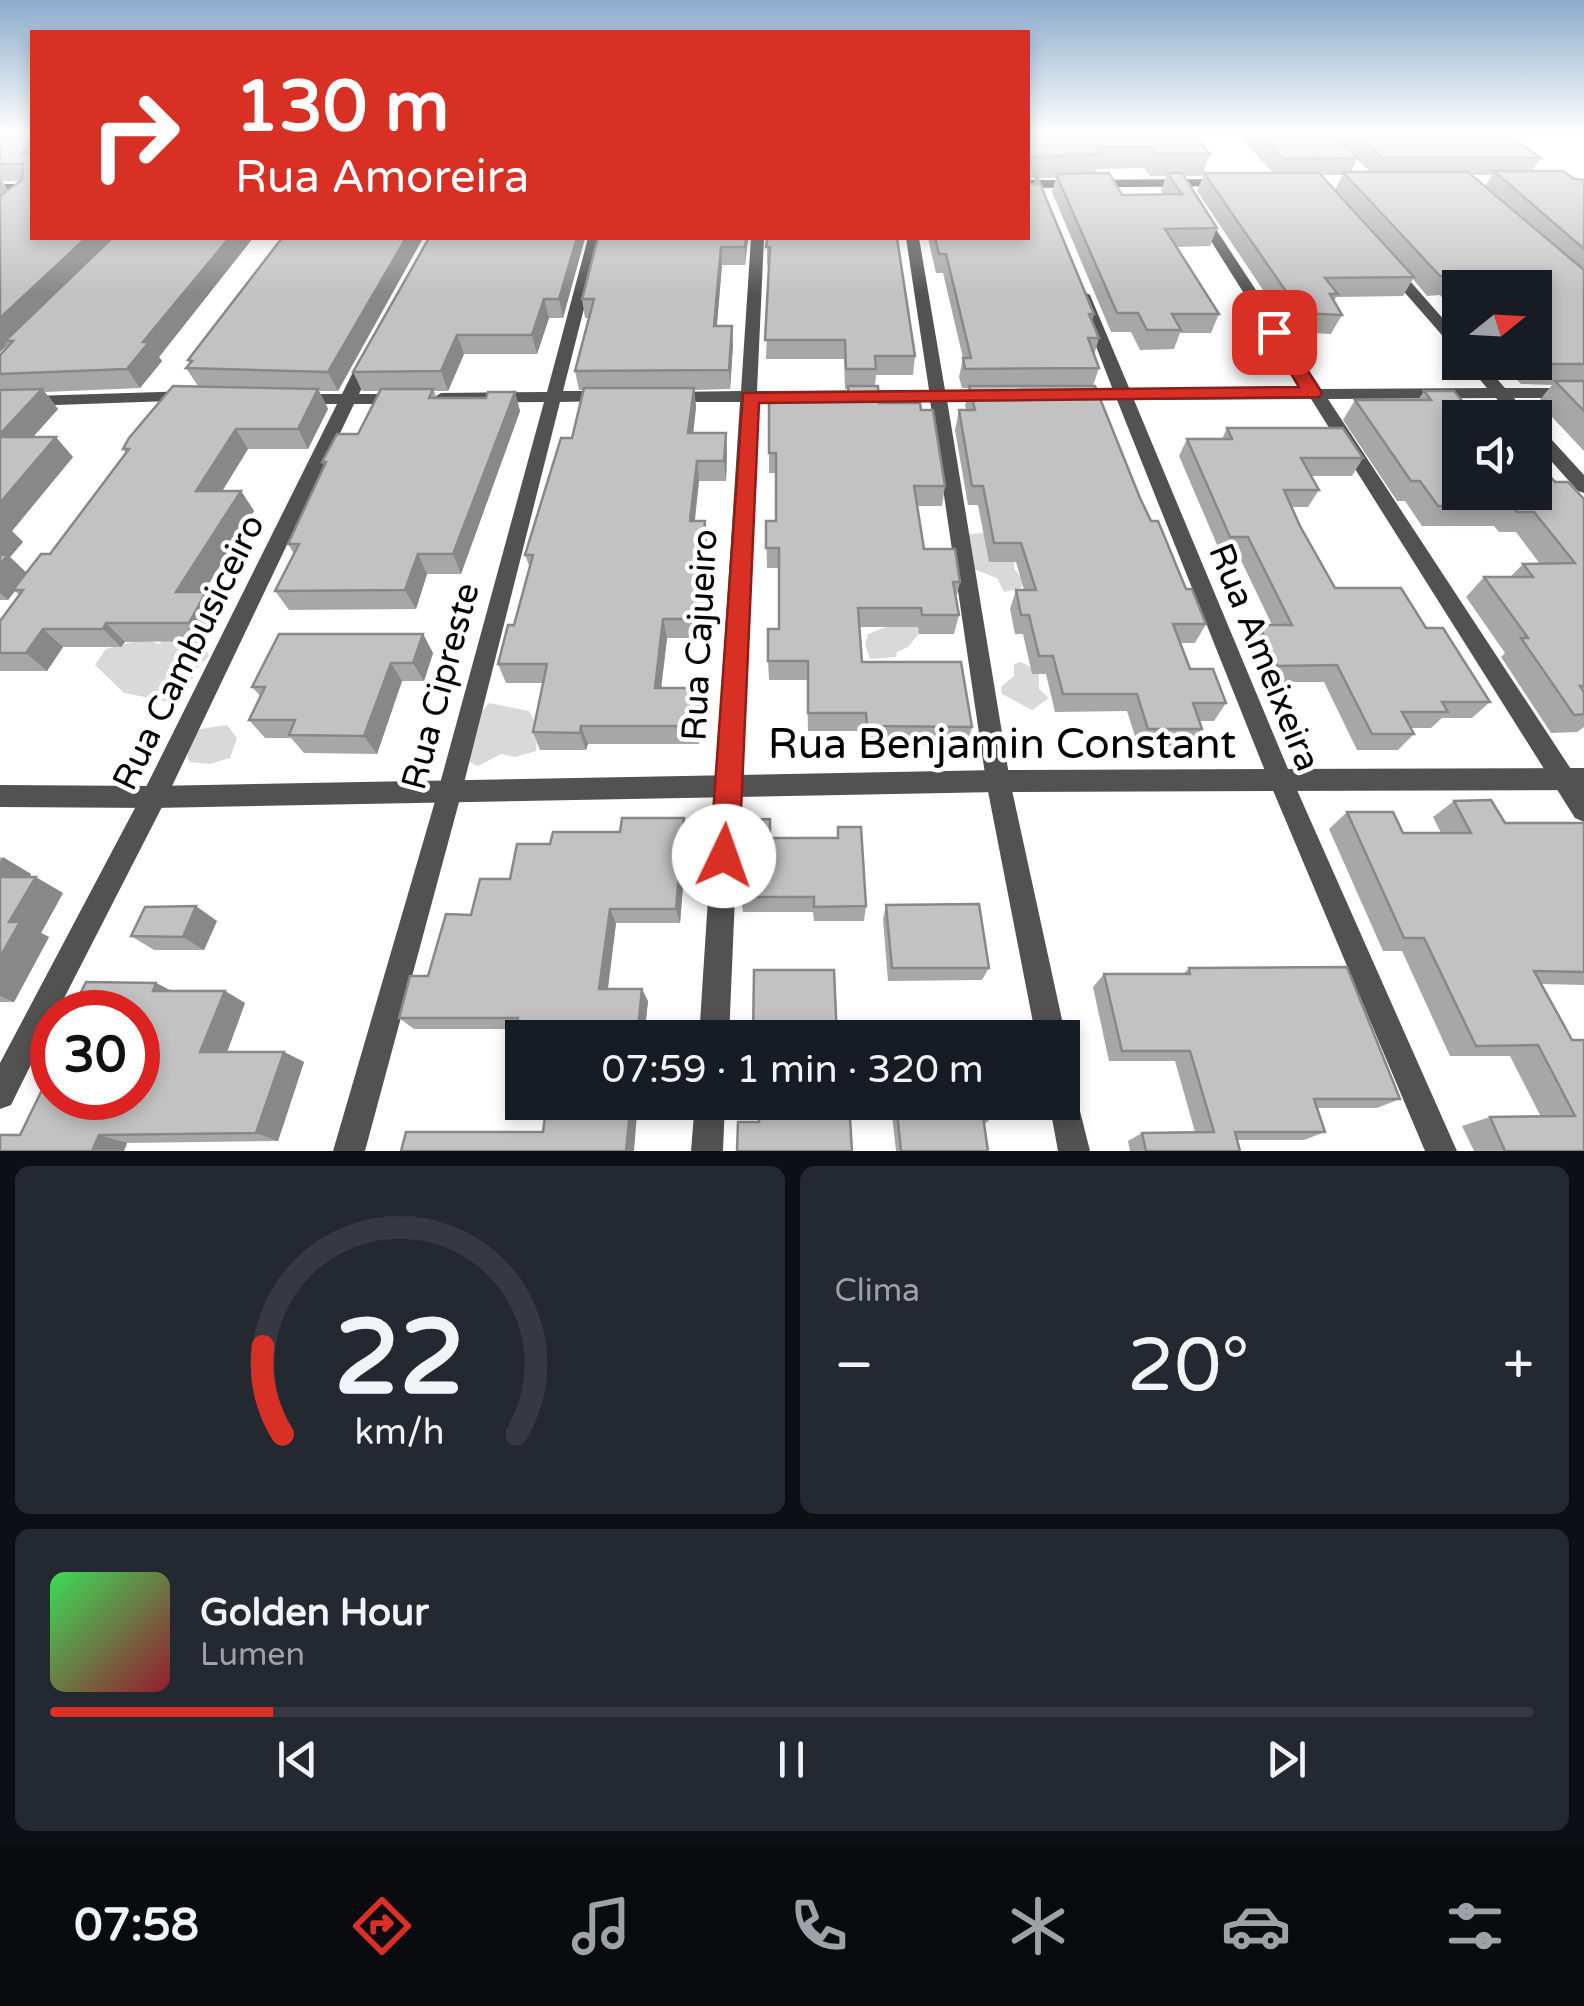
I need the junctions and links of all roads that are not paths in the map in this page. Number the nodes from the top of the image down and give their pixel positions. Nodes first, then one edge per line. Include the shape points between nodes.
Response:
1 (0, 188) edge
2 (1078, 188) edge
3 (1185, 188) edge
4 (30, 189) edge
5 (1037, 190) edge
6 (30, 191) edge
7 (11, 207) edge
8 (594, 240) edge
9 (756, 240) edge
10 (914, 240) edge
11 (1382, 258) edge
12 (1074, 272) edge
13 (1442, 326) edge
14 (380, 335) edge
15 (188, 380) edge
16 (1489, 380) edge
17 (1499, 392) junction
18 (1312, 393) junction
19 (1584, 393) edge
20 (938, 395) junction
21 (1012, 395) edge
22 (1050, 395) edge
23 (1123, 395) junction
24 (177, 396) junction
25 (551, 396) junction
26 (630, 396) edge
27 (650, 396) edge
28 (214, 397) edge
29 (750, 397) junction
30 (270, 398) edge
31 (345, 400) junction
32 (1506, 400) edge
33 (0, 402) edge
34 (165, 412) edge
35 (1552, 451) edge
36 (1584, 487) edge
37 (1574, 779) edge
38 (998, 781) junction
39 (1280, 782) junction
40 (728, 784) junction
41 (450, 791) junction
42 (0, 796) edge
43 (154, 797) junction
44 (1584, 810) edge
45 (715, 1020) edge
46 (1047, 1020) edge
47 (0, 1094) edge
48 (709, 1120) edge
49 (1067, 1120) edge
50 (349, 1151) edge
51 (707, 1151) edge
52 (1074, 1151) edge
53 (1441, 1151) edge

1 - 4 main road
2 - 5 main road
3 - 18 street
6 - 7 street
8 - 25 street, Rua Cipreste
9 - 29 street, Rua Cajueiro
10 - 20 street
11 - 13 street
12 - 23 street, Rua Ameixeira
14 - 31 street, Rua Cambusiceiro
15 - 24 street
16 - 17 street
17 - 18 street
17 - 19 street
17 - 32 street
18 - 23 street
18 - 37 street
20 - 21 street
20 - 29 street
20 - 38 street
22 - 23 street
23 - 39 street, Rua Ameixeira
24 - 28 street
24 - 33 street
24 - 34 street
25 - 26 street
25 - 31 street
25 - 41 street, Rua Cipreste
27 - 29 street
29 - 40 street, Rua Cajueiro
30 - 31 street
31 - 43 street, Rua Cambusiceiro
35 - 36 street
37 - 39 street, Rua Benjamin Constant
37 - 44 street
38 - 39 street, Rua Benjamin Constant
38 - 40 street, Rua Benjamin Constant
38 - 46 street
39 - 53 street, Rua Ameixeira
40 - 41 street, Rua Benjamin Constant
40 - 45 street, Rua Cajueiro
41 - 43 street, Rua Benjamin Constant
41 - 50 street, Rua Cipreste
42 - 43 street, Rua Benjamin Constant
43 - 47 street, Rua Cambusiceiro
48 - 51 street
49 - 52 street

